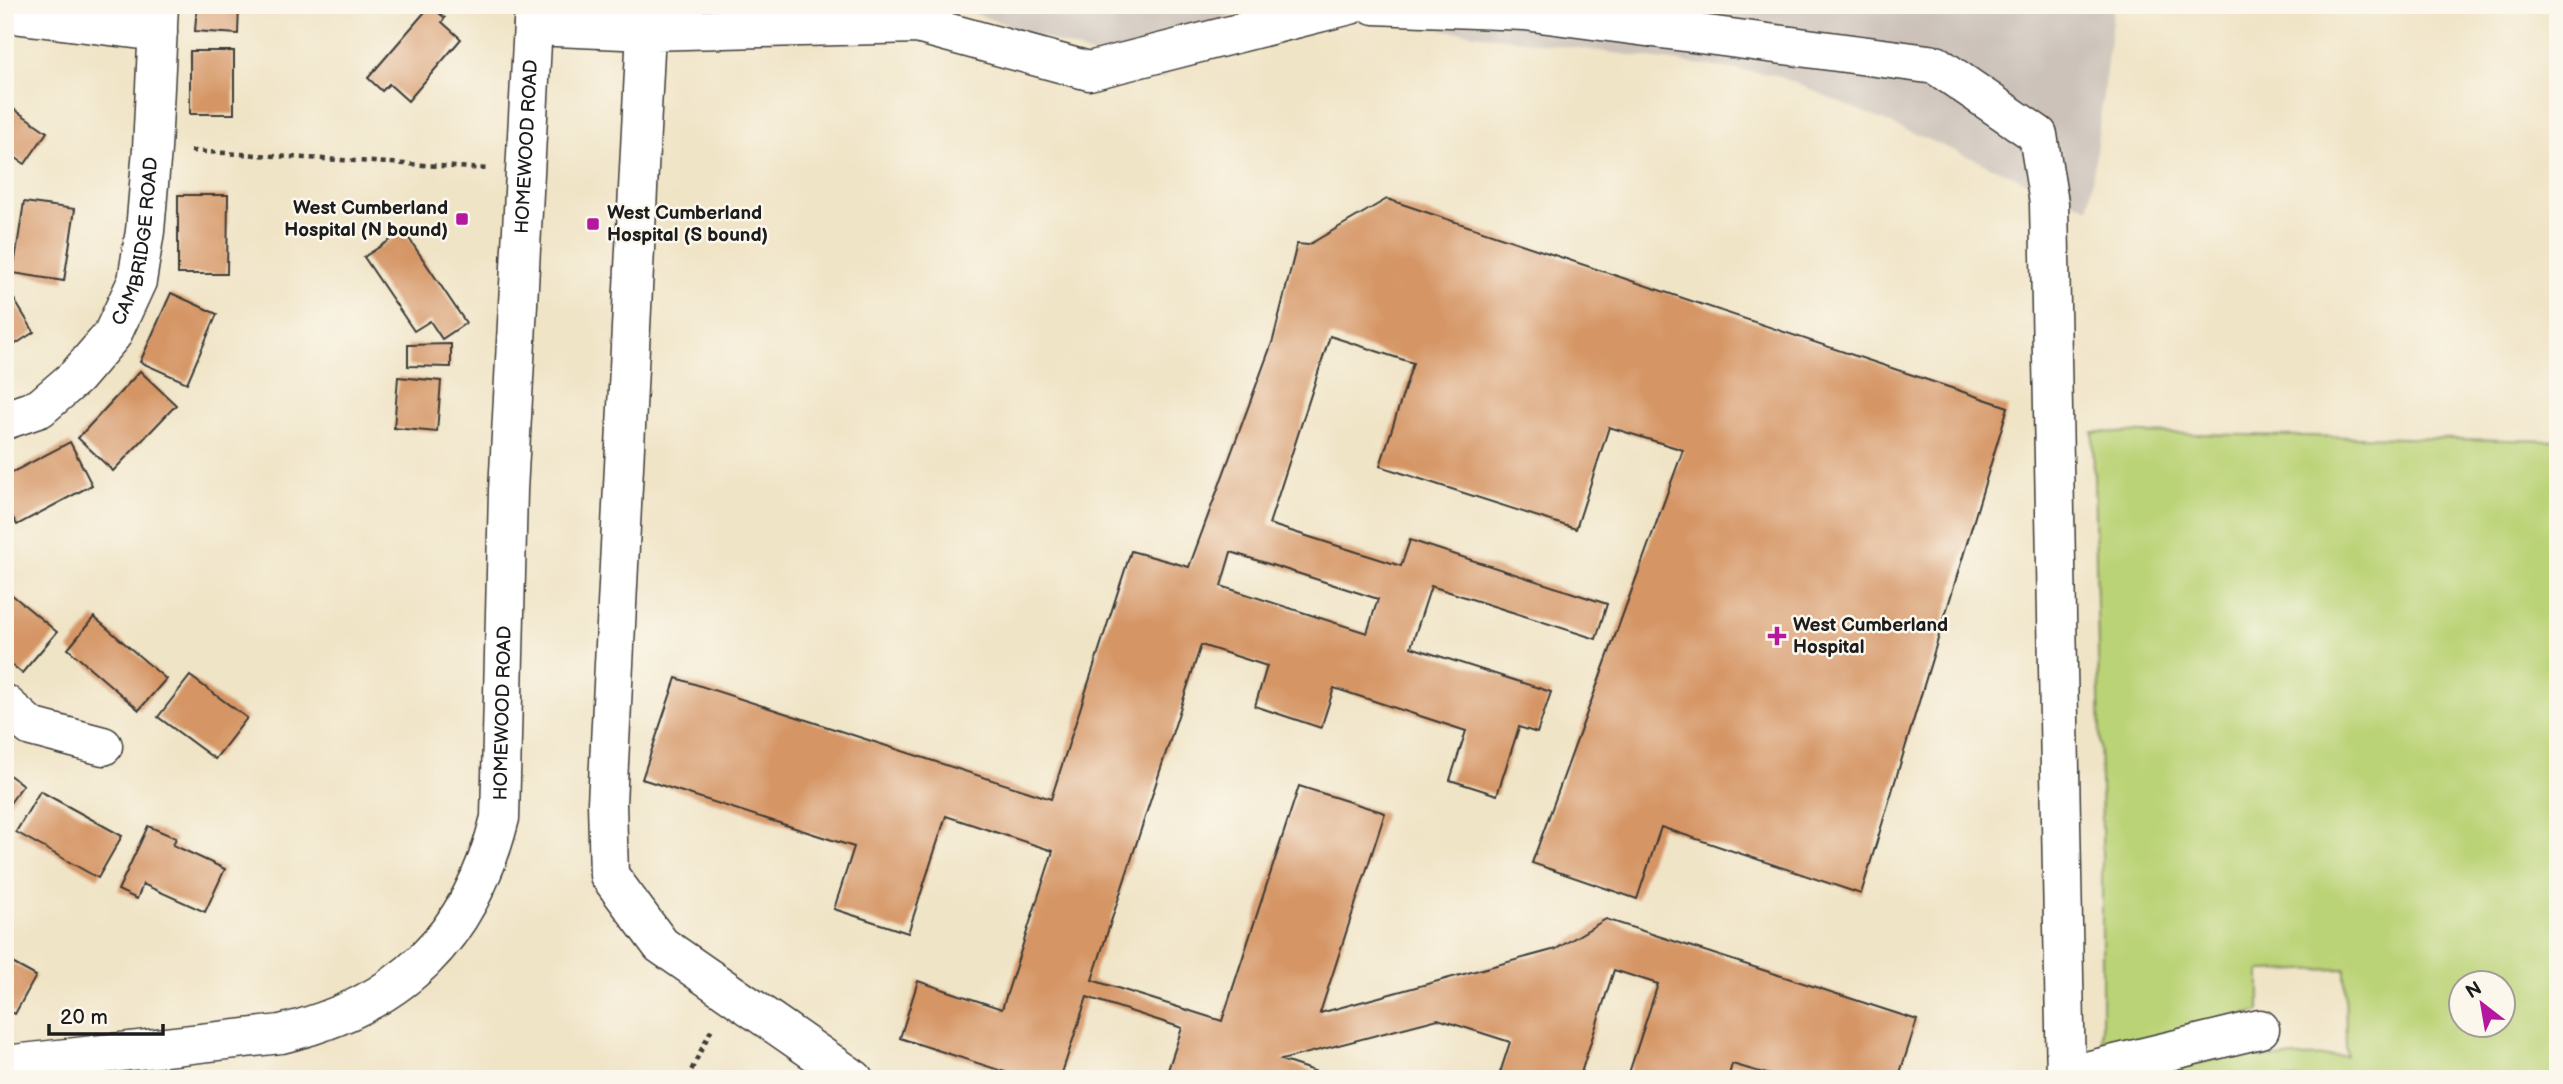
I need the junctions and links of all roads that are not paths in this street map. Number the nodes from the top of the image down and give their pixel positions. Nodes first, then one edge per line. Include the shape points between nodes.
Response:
1 (1350, 5) edge
2 (1374, 5) edge
3 (5, 13) edge
4 (534, 15) edge
5 (158, 19) edge
6 (646, 31) junction
7 (5, 420) edge
8 (5, 704) edge
9 (103, 746) dead end
10 (2260, 1029) dead end
11 (5, 1065) edge
12 (2066, 1077) edge
13 (854, 1079) edge

1 - 6 street via 1089,71 917,24
2 - 12 street via 1525,11 1936,65 2039,135 2049,203
3 - 5 street
4 - 6 street
4 - 11 street, HOMEWOOD ROAD via 508,491 500,818 491,853 465,908 437,948 411,973 382,995 316,1025 281,1034
5 - 7 street, CAMBRIDGE ROAD via 152,149 137,281 112,335 76,377 40,408
6 - 13 street via 607,803 610,875 661,945
8 - 9 street via 31,727
10 - 12 street

